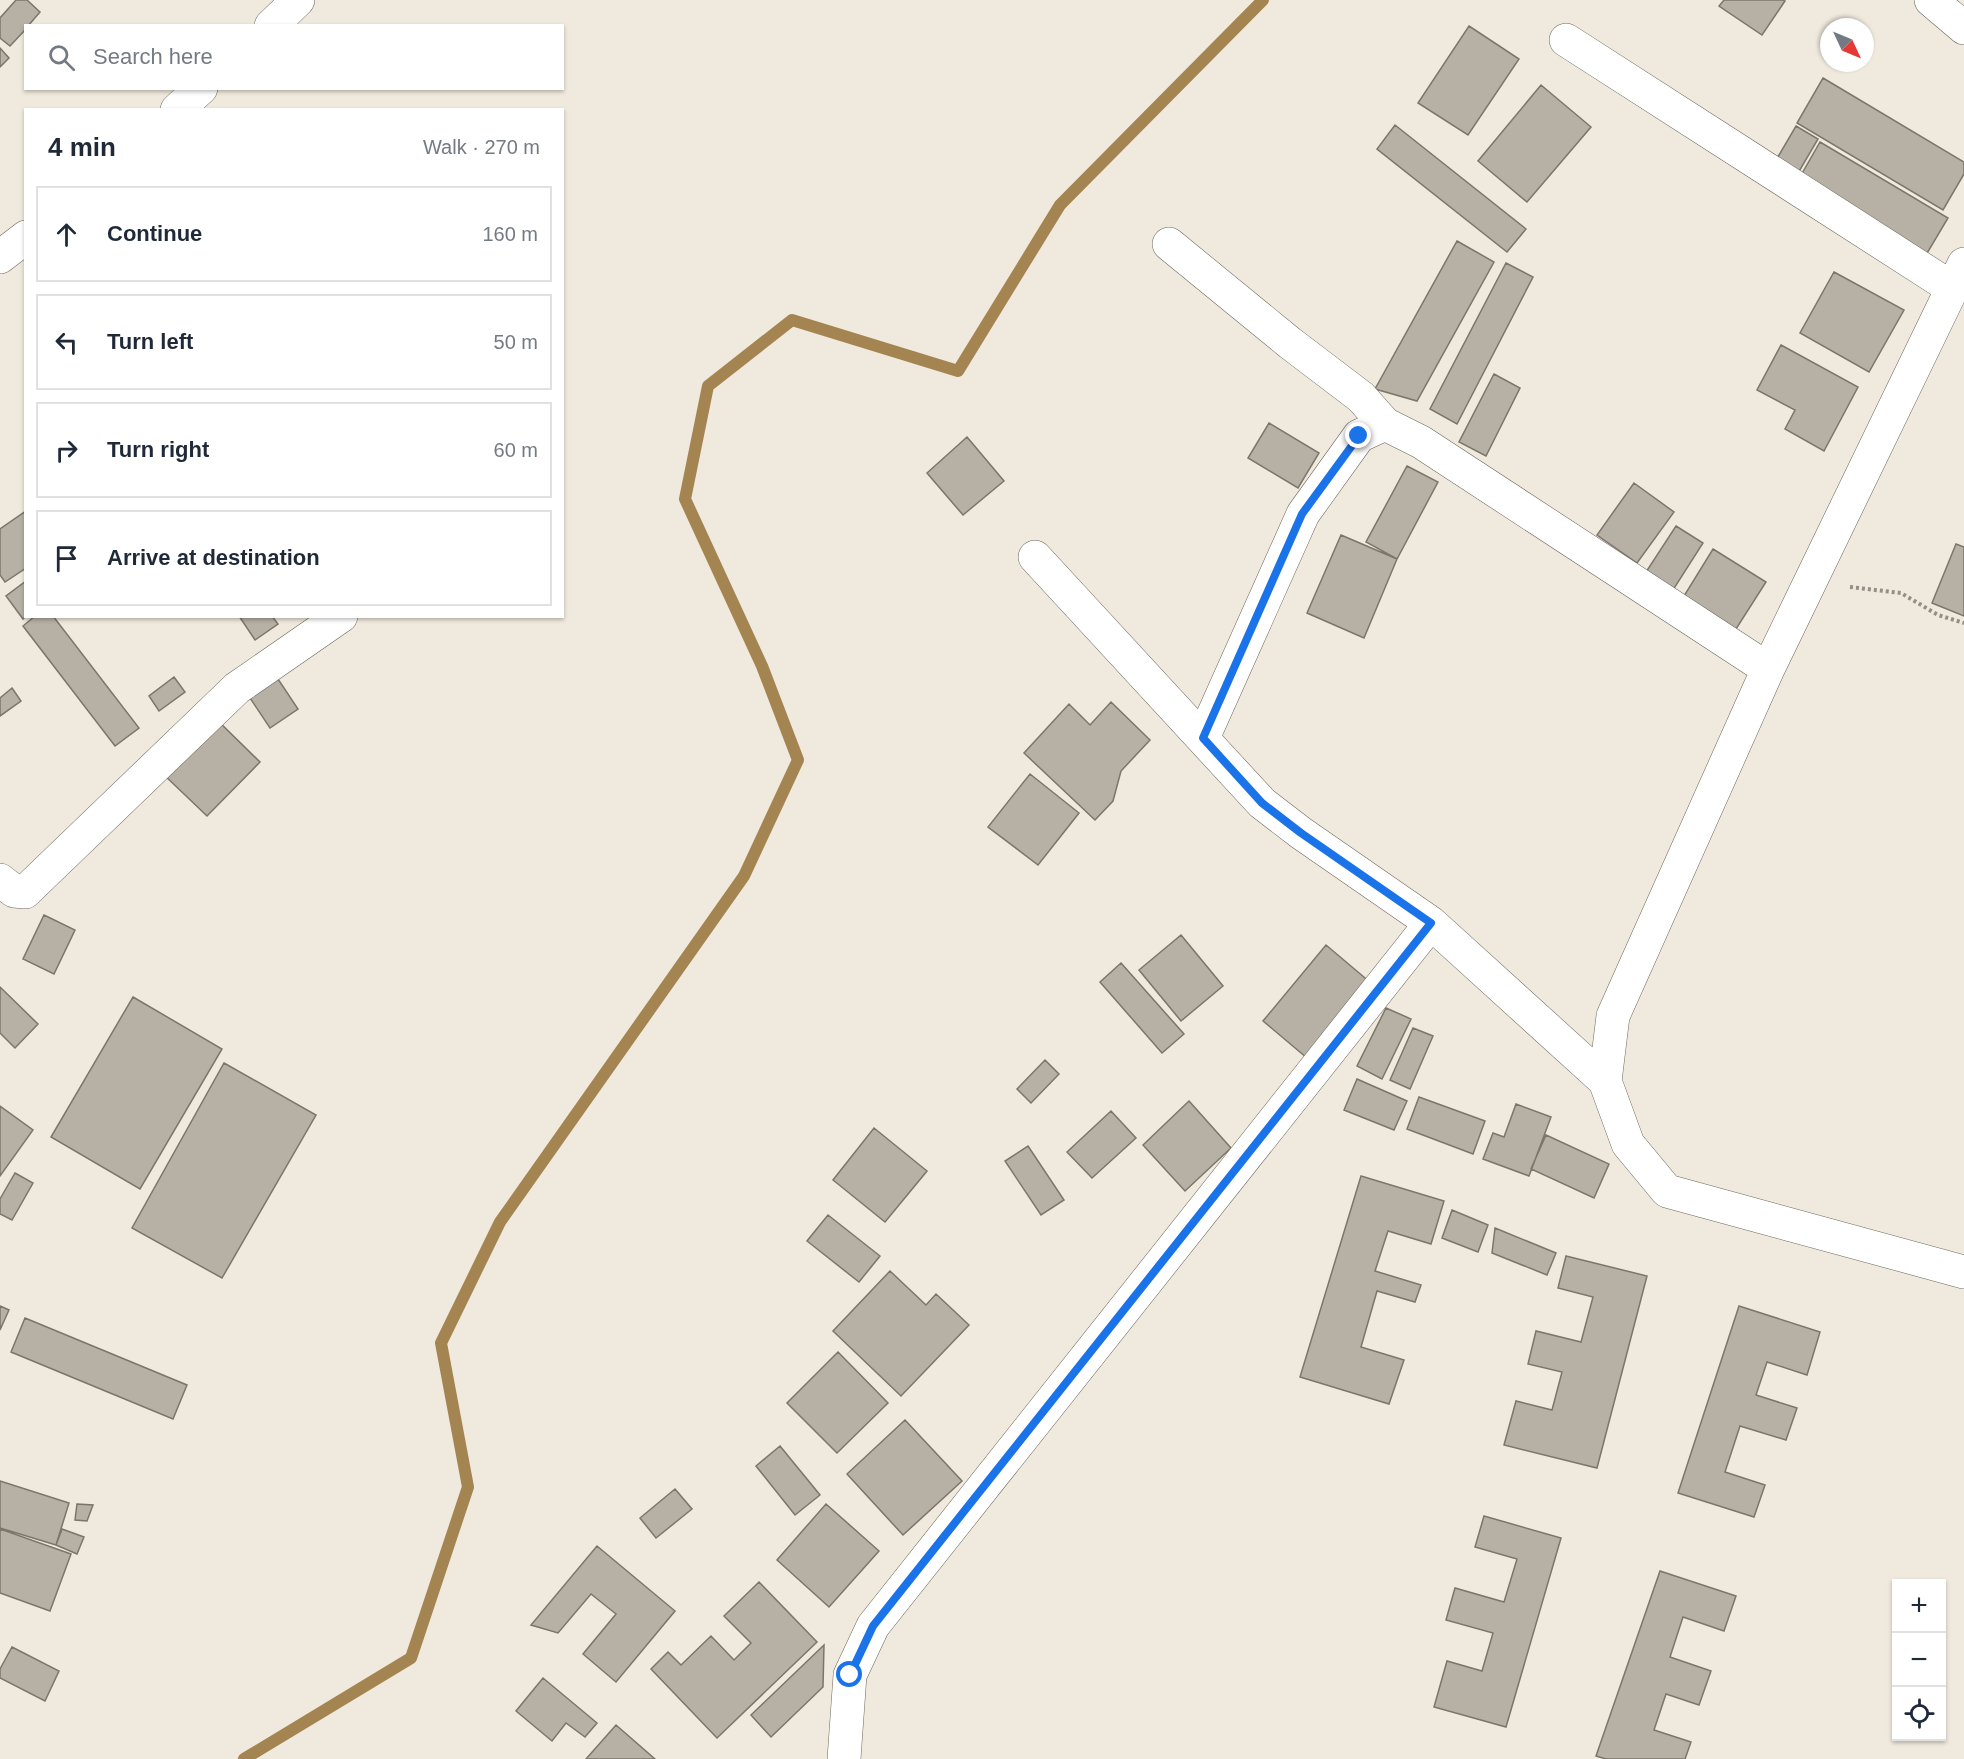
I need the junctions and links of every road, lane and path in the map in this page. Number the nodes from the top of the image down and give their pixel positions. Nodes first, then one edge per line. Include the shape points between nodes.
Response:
1 (298, 0) edge
2 (1931, 0) edge
3 (273, 24) edge
4 (1964, 28) edge
5 (1566, 40) dead end
6 (199, 90) edge
7 (179, 108) edge
8 (24, 238) edge
9 (1169, 244) dead end
10 (0, 256) edge
11 (1958, 276) edge
12 (1385, 424) junction
13 (1035, 557) dead end
14 (1804, 593) junction
15 (338, 618) edge
16 (1964, 623) edge
17 (1768, 669) junction
18 (1203, 738) junction
19 (0, 880) edge
20 (1431, 923) junction
21 (1605, 1081) junction
22 (1964, 1272) edge
23 (844, 1759) edge

1 - 3 street
2 - 4 street
5 - 11 street
6 - 7 street
8 - 10 street
9 - 12 street via 1361,397
11 - 14 street
12 - 17 street via 1421,442
12 - 18 street via 1359,436 1302,514
13 - 18 street
14 - 16 path via 1842,586 1901,593 1938,615
14 - 17 street
15 - 19 street via 237,688 25,891 14,891
17 - 21 street via 1613,1016
18 - 20 street via 1262,803
20 - 21 street
20 - 23 street via 873,1626 850,1675
21 - 22 street via 1628,1144 1667,1191

